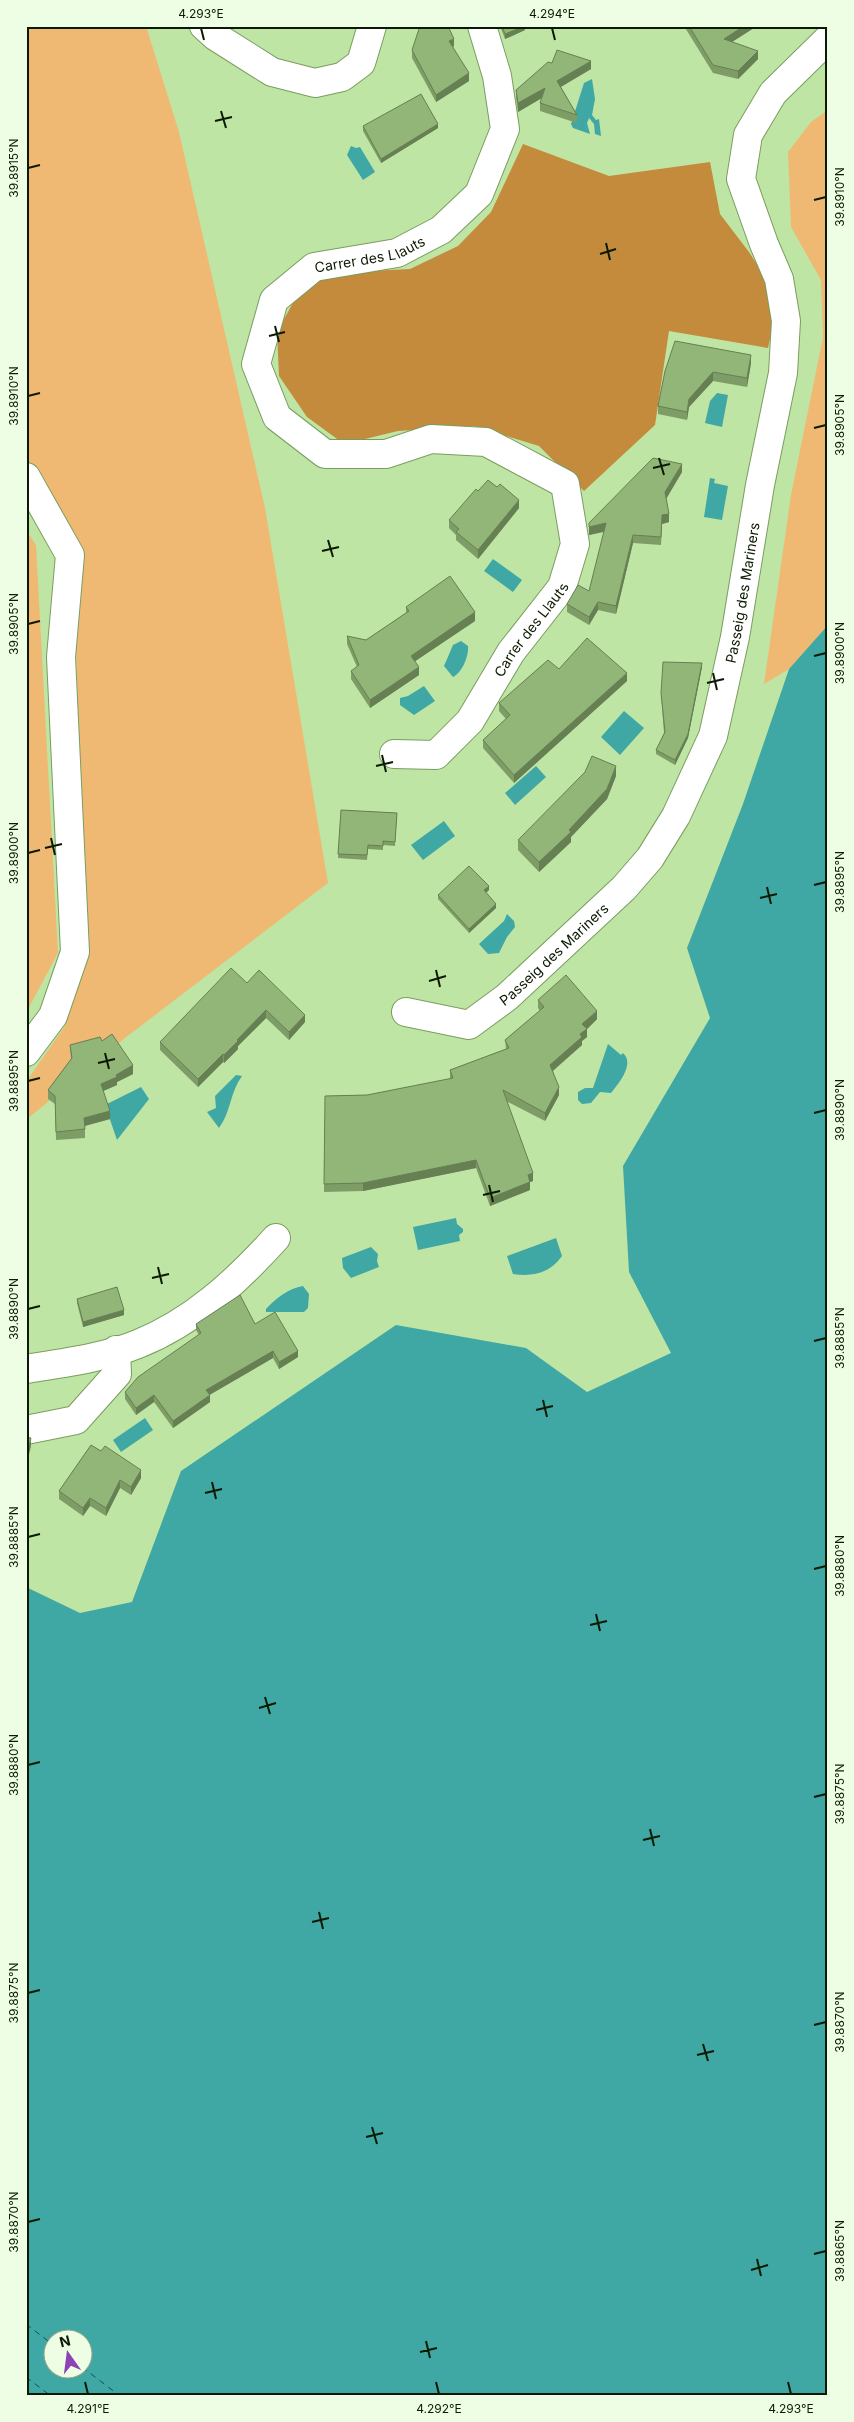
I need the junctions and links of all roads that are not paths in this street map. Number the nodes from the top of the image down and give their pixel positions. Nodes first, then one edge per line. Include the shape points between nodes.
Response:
1 (204, 26) edge
2 (372, 26) edge
3 (482, 26) edge
4 (828, 39) edge
5 (26, 478) edge
6 (394, 754) dead end
7 (406, 1012) dead end
8 (26, 1052) edge
9 (276, 1238) dead end
10 (116, 1350) junction
11 (26, 1368) edge
12 (26, 1430) edge

1 - 2 street via 272,72 316,84 342,77 361,63
3 - 6 street, Carrer des Llauts via 497,76 505,129 479,194 441,230 397,252 314,267 274,300 256,364 277,417 325,454 386,454 431,439 486,442 565,484 575,544 562,587 511,652 470,721 436,755
4 - 7 street, Passeig des Mariners via 773,92 748,135 741,178 780,280 786,321 783,373 760,485 735,637 713,736 676,816 650,858 624,888 507,997 469,1025
5 - 8 street via 70,555 61,657 75,952 53,1016
9 - 10 street via 240,1277 191,1316 138,1344
10 - 11 street via 80,1360
10 - 12 street via 117,1374 76,1420

